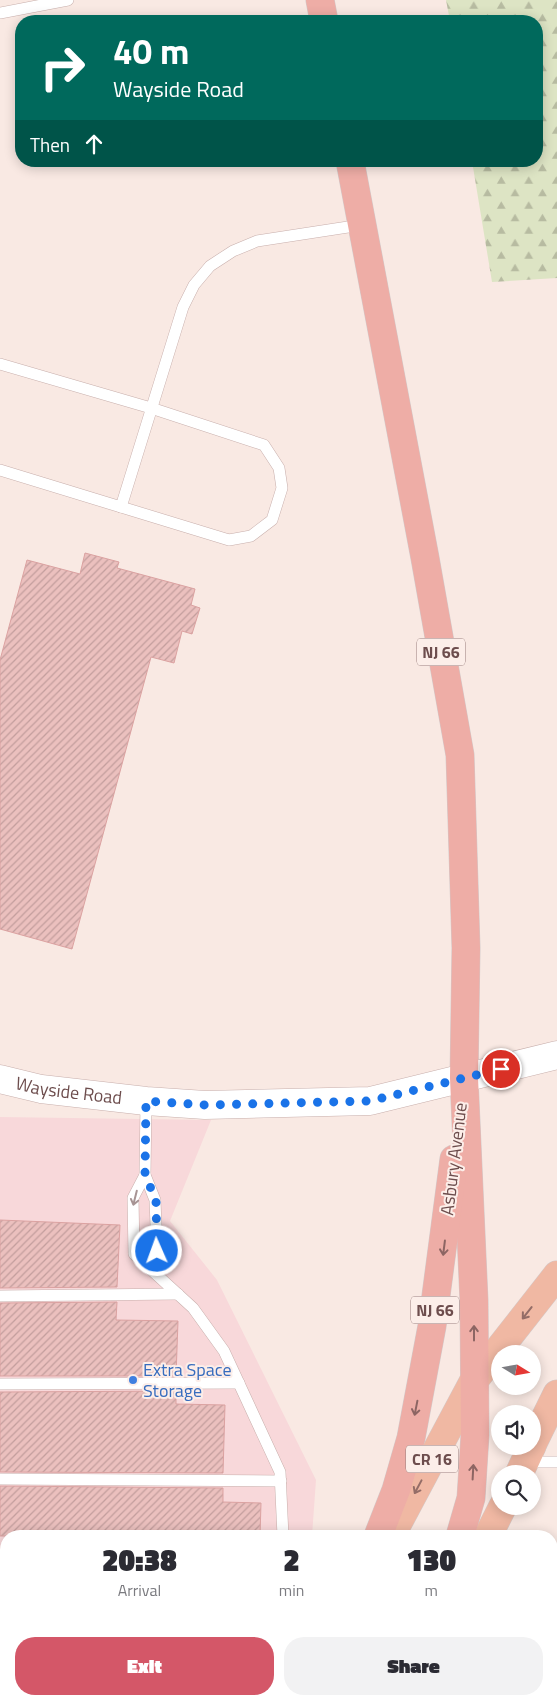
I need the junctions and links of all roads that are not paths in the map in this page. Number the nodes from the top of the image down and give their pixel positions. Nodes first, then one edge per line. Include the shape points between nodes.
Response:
1 (68, 0) edge
2 (320, 0) edge
3 (0, 13) edge
4 (323, 15) edge
5 (351, 167) edge
6 (361, 225) junction
7 (0, 364) edge
8 (151, 408) junction
9 (0, 470) edge
10 (121, 506) junction
11 (557, 1056) edge
12 (464, 1078) junction
13 (0, 1079) edge
14 (146, 1101) junction
15 (145, 1175) junction
16 (148, 1268) junction
17 (557, 1275) edge
18 (178, 1294) junction
19 (0, 1296) edge
20 (473, 1382) junction
21 (239, 1383) junction
22 (0, 1384) edge
23 (557, 1394) edge
24 (541, 1427) edge
25 (557, 1462) edge
26 (530, 1465) edge
27 (0, 1479) edge
28 (280, 1481) junction
29 (498, 1515) edge
30 (283, 1530) edge
31 (380, 1530) edge
32 (394, 1530) edge
33 (462, 1530) edge
34 (491, 1530) edge

1 - 3 lane
2 - 4 highway
5 - 6 highway, NJ 66
6 - 8 lane via 257,241 210,266 194,285 183,307
6 - 12 highway, NJ 66 via 460,755 466,948
7 - 8 lane
8 - 10 lane
8 - 10 lane via 264,445 279,468 282,488 272,520 251,536 228,540
9 - 10 lane
11 - 12 street, Wayside Road
12 - 14 street, Wayside Road via 370,1101 206,1105
20 -> 12 highway, Asbury Avenue / NJ 66 via 474,1301
12 -> 31 highway, Asbury Avenue / NJ 66 via 432,1326 410,1438 396,1490
13 - 14 street, Wayside Road via 41,1089
14 - 15 lane
15 - 16 lane via 156,1200 157,1251
15 -> 16 lane via 133,1198 134,1254
16 - 18 lane
17 -> 20 main road, Asbury Avenue / CR 16
18 - 19 lane
18 - 21 lane via 193,1308 224,1351
20 -> 32 main road, Asbury Avenue / CR 16
33 -> 20 highway, Asbury Avenue / NJ 66 via 471,1498 475,1435
21 - 22 lane
21 - 28 lane via 280,1472
23 - 24 main road
25 - 26 lane via 534,1462
27 - 28 lane
28 - 30 lane
29 - 34 main road

